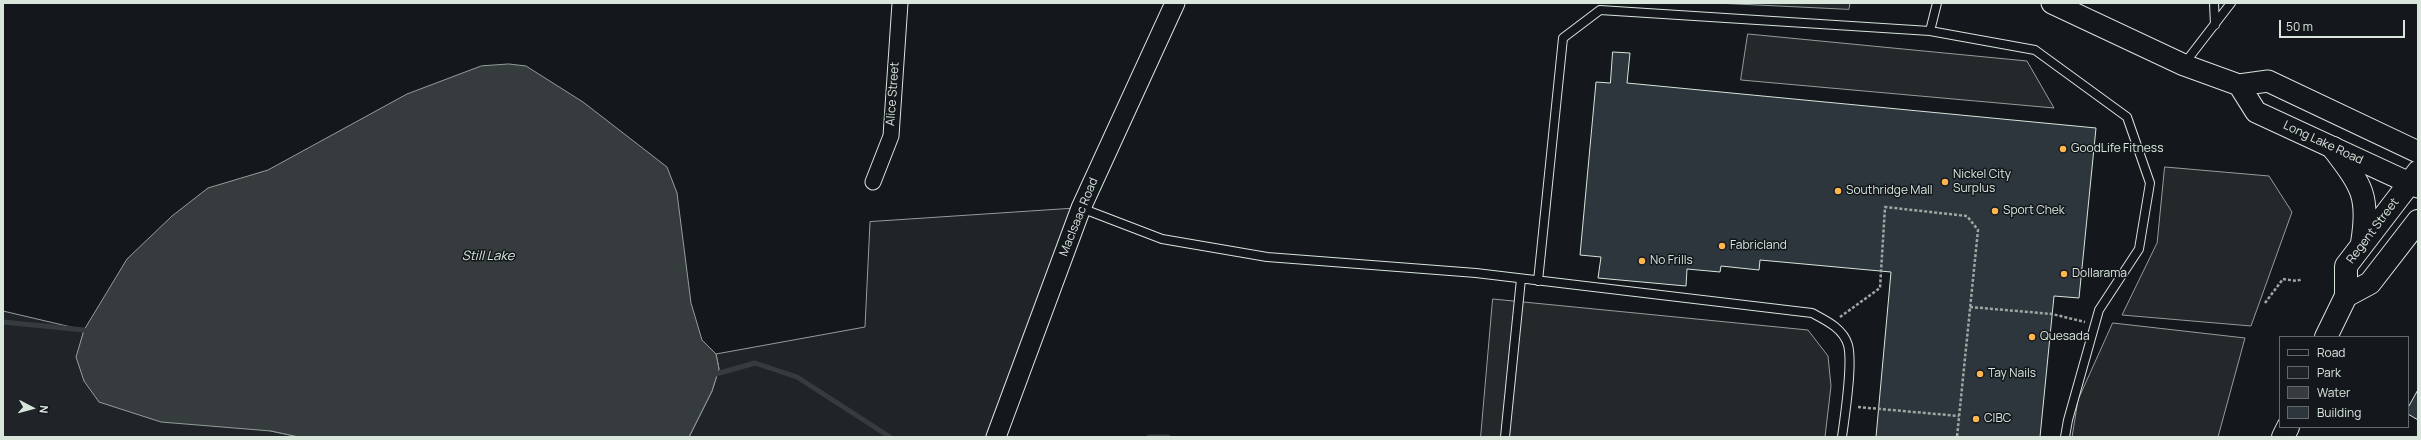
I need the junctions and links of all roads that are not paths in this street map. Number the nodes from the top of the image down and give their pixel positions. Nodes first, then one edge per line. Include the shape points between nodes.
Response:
1 (900, 3) edge
2 (1175, 3) edge
3 (1937, 3) edge
4 (2052, 3) edge
5 (2214, 3) edge
6 (2231, 3) edge
7 (2215, 25) junction
8 (1930, 31) junction
9 (2184, 65) junction
10 (2239, 85) junction
11 (2333, 148) junction
12 (2418, 152) edge
13 (2415, 181) edge
14 (873, 182) dead end
15 (1081, 208) junction
16 (2418, 221) edge
17 (2362, 243) junction
18 (1521, 279) junction
19 (1538, 280) junction
20 (2346, 296) junction
21 (2326, 336) edge
22 (996, 437) edge
23 (1505, 437) edge
24 (1842, 437) edge
25 (2065, 437) edge

1 - 14 street, Alice Street via 891,136
2 - 15 street, MacIsaac Road
3 - 8 lane
4 - 9 main road
5 - 7 lane
6 - 7 lane
7 - 9 lane
8 - 19 lane via 1600,10 1563,38
8 - 25 lane via 2035,50 2127,118 2150,183 2139,249 2099,310
9 - 10 main road
10 - 11 main road, Long Lake Road via 2256,112
10 - 12 main road via 2268,81
11 - 13 main road, Long Lake Road
11 - 17 main road via 2356,179 2364,197 2366,219
13 - 17 main road, Regent Street
15 - 18 lane via 1162,239 1267,257
15 - 22 street, MacIsaac Road
16 - 20 main road via 2370,283
17 - 20 main road, Regent Street via 2346,266
18 - 19 lane
18 - 23 lane
19 - 24 lane via 1812,313 1832,323 1848,344 1848,380
20 - 21 main road, Regent Street

